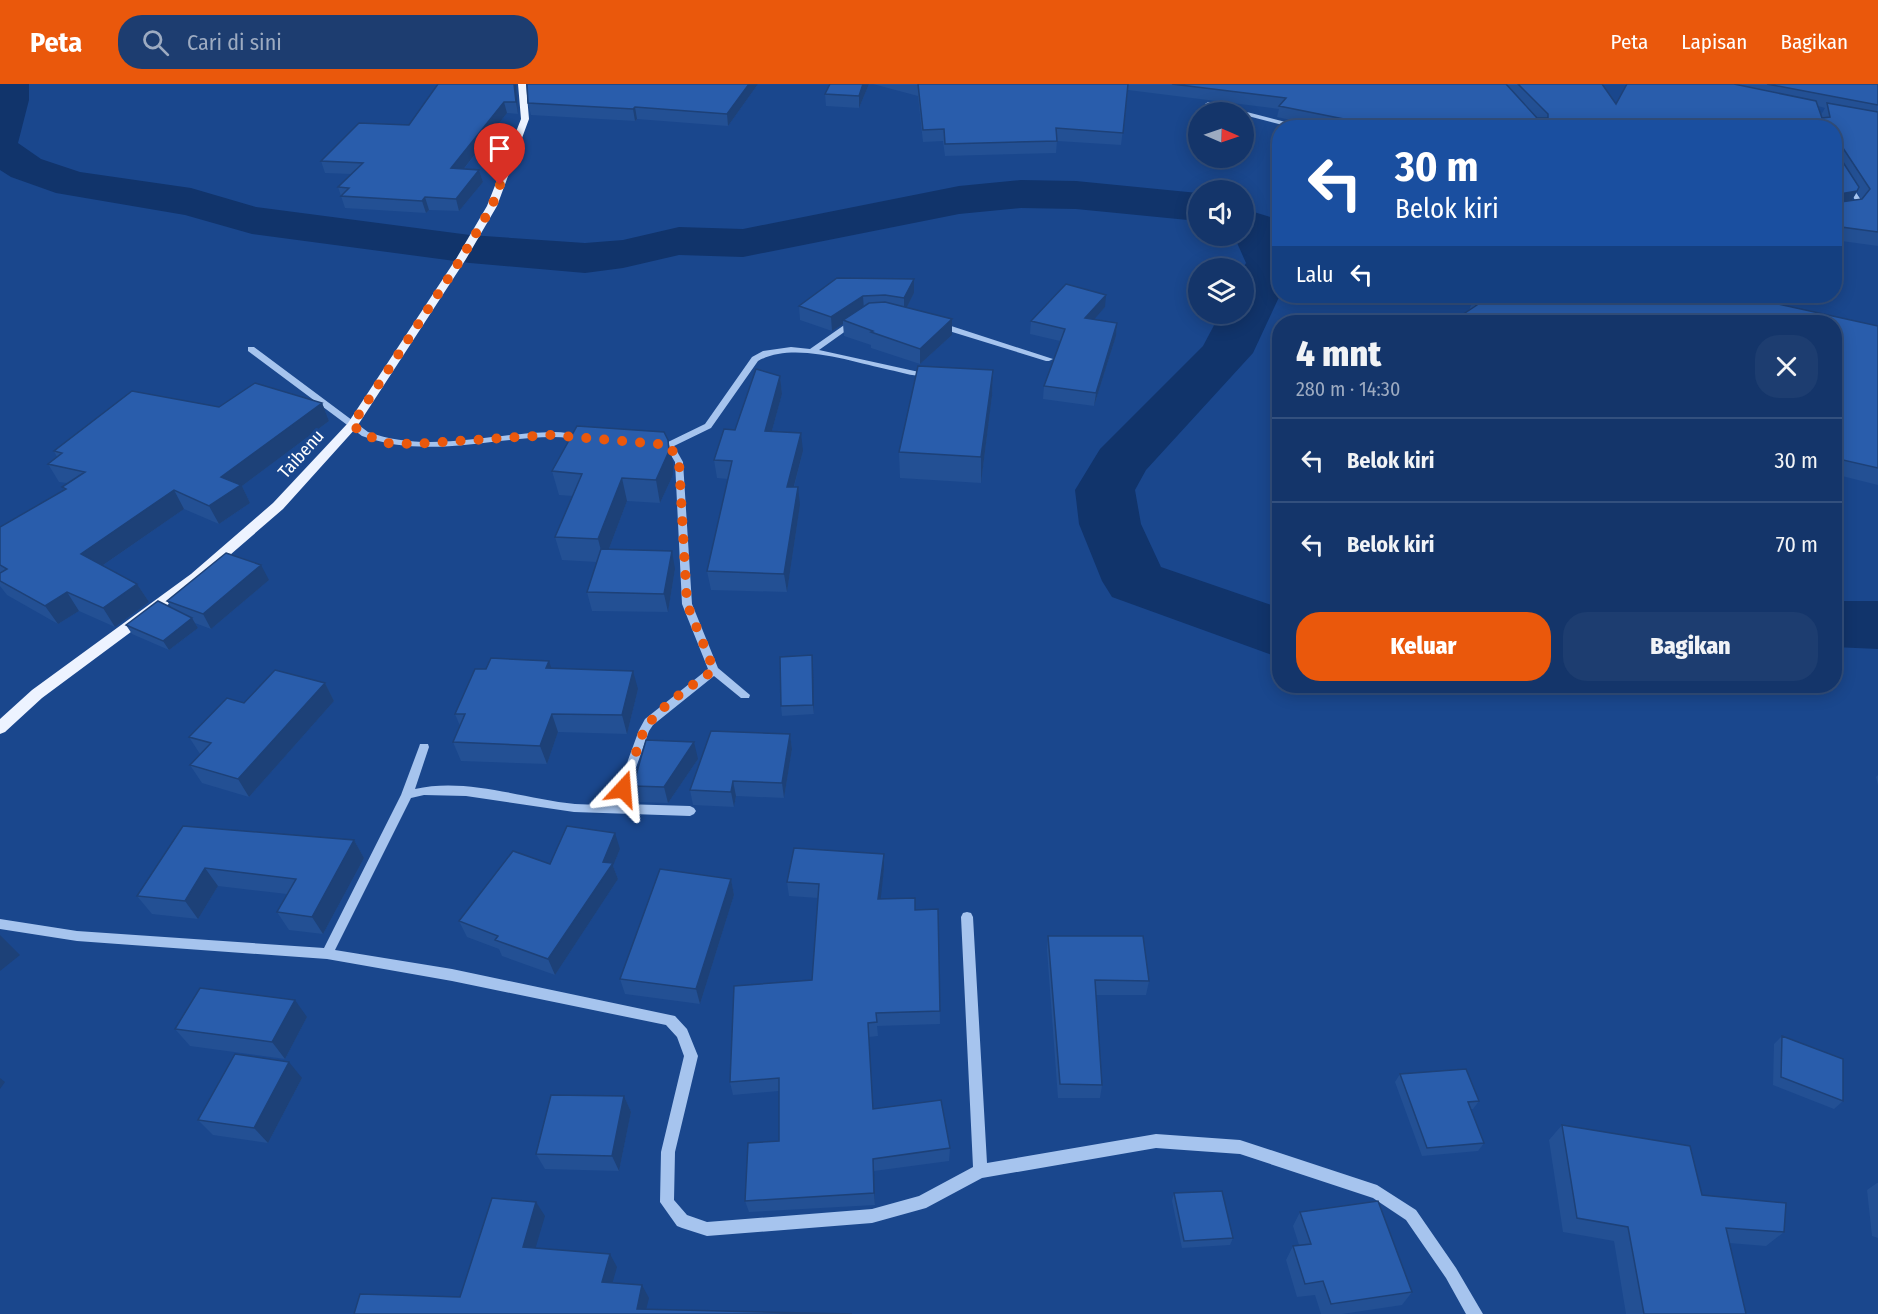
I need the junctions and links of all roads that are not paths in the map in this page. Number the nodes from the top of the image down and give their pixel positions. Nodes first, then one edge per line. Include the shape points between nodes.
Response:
1 (522, 84) edge
2 (1254, 116) edge
3 (1272, 120) edge
4 (1842, 174) edge
5 (1842, 209) edge
6 (861, 318) edge
7 (929, 323) edge
8 (251, 349) dead end
9 (812, 351) junction
10 (1048, 359) dead end
11 (919, 374) edge
12 (352, 425) junction
13 (598, 439) edge
14 (645, 443) edge
15 (669, 445) junction
16 (714, 670) junction
17 (745, 695) dead end
18 (0, 728) edge
19 (424, 747) dead end
20 (410, 788) junction
21 (616, 808) junction
22 (690, 811) dead end
23 (967, 917) dead end
24 (0, 924) edge
25 (327, 954) junction
26 (980, 1171) junction
27 (1475, 1314) edge

1 - 12 main road, Taibenu via 525,119 492,206
2 - 3 street
4 - 5 street via 1858,200 1853,208
6 - 9 street
7 - 10 street
8 - 12 street
9 - 11 street
9 - 15 street via 791,349 755,359 708,426
12 - 13 street via 385,443 550,435
12 - 18 main road, Taibenu via 278,506 204,570 37,694
14 - 15 street
15 - 16 street via 679,462 687,604
16 - 17 street
16 - 21 street via 649,722
19 - 20 street
20 - 21 street via 498,795 576,808
20 - 25 street
21 - 22 street
23 - 26 street
24 - 25 street via 77,936
25 - 26 street via 670,1020 682,1033 691,1056 668,1152 667,1202 682,1221 708,1229 872,1216 921,1203
26 - 27 street via 1156,1141 1240,1147 1377,1192 1411,1215

